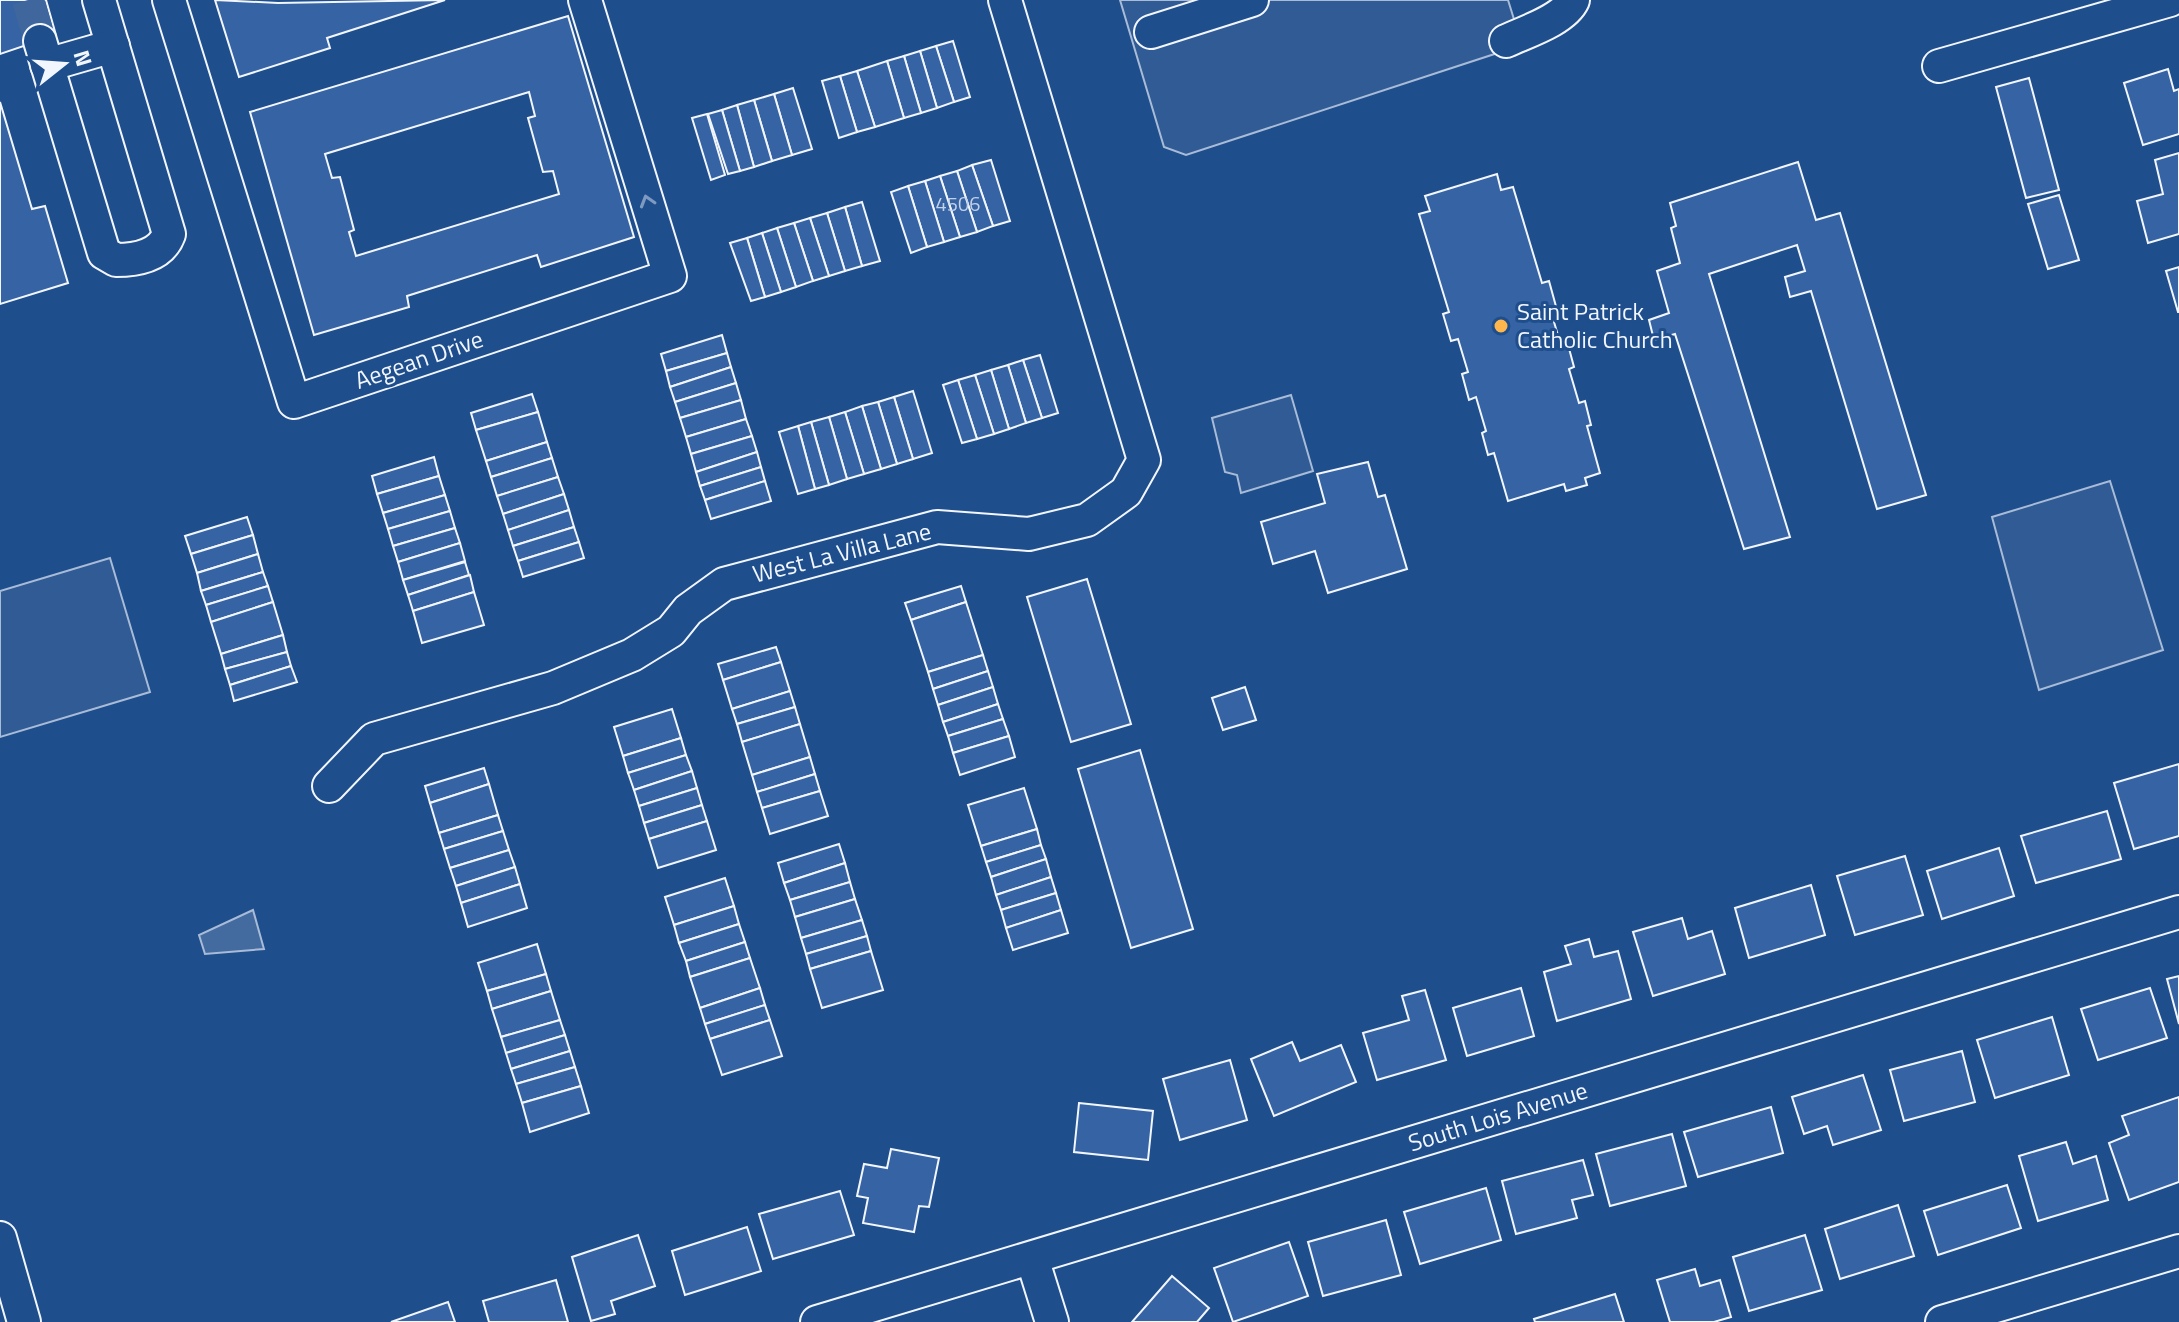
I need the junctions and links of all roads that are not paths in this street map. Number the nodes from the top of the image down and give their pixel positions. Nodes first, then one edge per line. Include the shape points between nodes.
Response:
1 (99, 0) edge
2 (169, 0) edge
3 (585, 0) edge
4 (1005, 0) edge
5 (1252, 0) edge
6 (1573, 0) edge
7 (2170, 0) edge
8 (1151, 32) dead end
9 (1506, 41) dead end
10 (113, 46) junction
11 (1939, 66) dead end
12 (329, 786) dead end
13 (2179, 912) edge
14 (0, 1238) edge
15 (2179, 1251) edge
16 (1032, 1258) junction
17 (24, 1322) edge
18 (817, 1322) edge
19 (1052, 1322) edge
20 (1942, 1322) edge

1 - 10 street
2 -> 3 street, Aegean Drive via 294,402 670,276
4 - 12 street, West La Villa Lane via 1144,460 1126,492 1087,520 1029,534 937,527 724,584 688,610 671,631 632,655 553,688 374,739
5 - 8 street
6 - 9 street via 1548,21
7 - 11 street
10 - 10 street via 169,234 165,245 143,256 116,260 104,253 43,53
13 - 16 street, South Lois Avenue
14 - 17 street
15 - 20 street
16 - 18 street, South Lois Avenue
16 - 19 street

